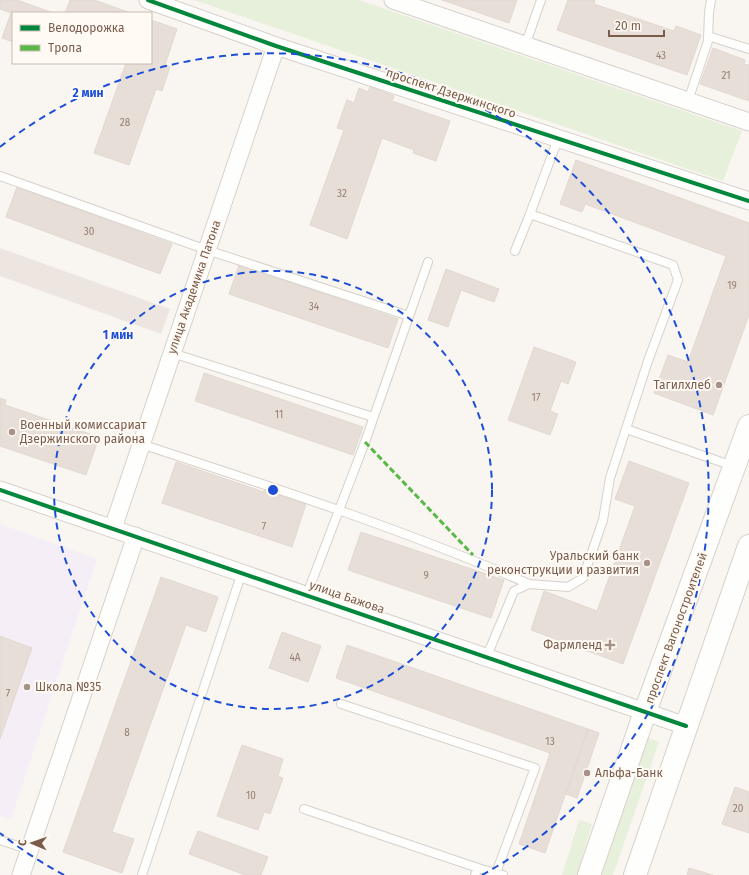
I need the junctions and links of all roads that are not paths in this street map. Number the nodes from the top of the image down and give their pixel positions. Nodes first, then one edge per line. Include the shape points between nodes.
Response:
1 (148, 0) edge
2 (393, 0) edge
3 (542, 0) edge
4 (711, 0) edge
5 (708, 36) junction
6 (276, 46) junction
7 (525, 46) junction
8 (749, 50) edge
9 (688, 102) junction
10 (749, 122) edge
11 (558, 139) junction
12 (0, 176) edge
13 (749, 201) edge
14 (530, 214) junction
15 (206, 250) junction
16 (515, 251) dead end
17 (428, 262) dead end
18 (409, 316) junction
19 (172, 353) junction
20 (373, 417) junction
21 (749, 426) edge
22 (626, 429) junction
23 (142, 444) junction
24 (734, 466) junction
25 (0, 490) edge
26 (339, 510) junction
27 (113, 528) junction
28 (136, 536) junction
29 (749, 546) edge
30 (745, 570) edge
31 (242, 572) junction
32 (528, 584) junction
33 (307, 594) junction
34 (487, 656) junction
35 (341, 704) dead end
36 (645, 712) junction
37 (686, 726) junction
38 (304, 809) dead end
39 (0, 840) edge
40 (30, 850) junction
41 (477, 871) edge
42 (499, 874) edge
43 (21, 875) edge
44 (142, 875) edge
45 (589, 875) edge
46 (635, 875) edge

1 - 6 street, проспект Дзержинского
2 - 7 street
3 - 7 lane
4 - 5 lane
5 - 8 lane
5 - 9 lane
6 - 11 street, проспект Дзержинского
6 - 15 street, улица Академика Патона
7 - 9 street
9 - 10 street
11 - 13 street, проспект Дзержинского
11 - 14 lane
12 - 15 lane
14 - 16 lane
14 - 22 lane via 673,265 678,280
15 - 18 lane
15 - 19 street, улица Академика Патона
17 - 18 lane
18 - 20 lane
19 - 20 lane
19 - 23 street, улица Академика Патона
20 - 26 lane via 366,442
21 - 24 main road, проспект Вагоностроителей
22 - 24 lane
22 - 32 lane via 610,478 603,520 583,578 568,587
23 - 26 lane
23 - 27 street, улица Академика Патона
24 - 36 main road, проспект Вагоностроителей
25 - 27 street, улица Бажова
26 - 32 lane
26 - 33 lane
27 - 28 street, улица Бажова
28 - 31 street, улица Бажова
28 - 40 street
29 - 30 main road
30 - 37 main road
31 - 33 street, улица Бажова
31 - 44 lane
32 - 34 lane via 514,591
33 - 34 street, улица Бажова
34 - 36 street, улица Бажова
35 - 42 lane via 535,768
36 - 37 street, улица Бажова
36 - 45 main road, проспект Вагоностроителей
37 - 46 main road
38 - 41 lane
39 - 40 lane
40 - 43 street
41 - 42 lane

